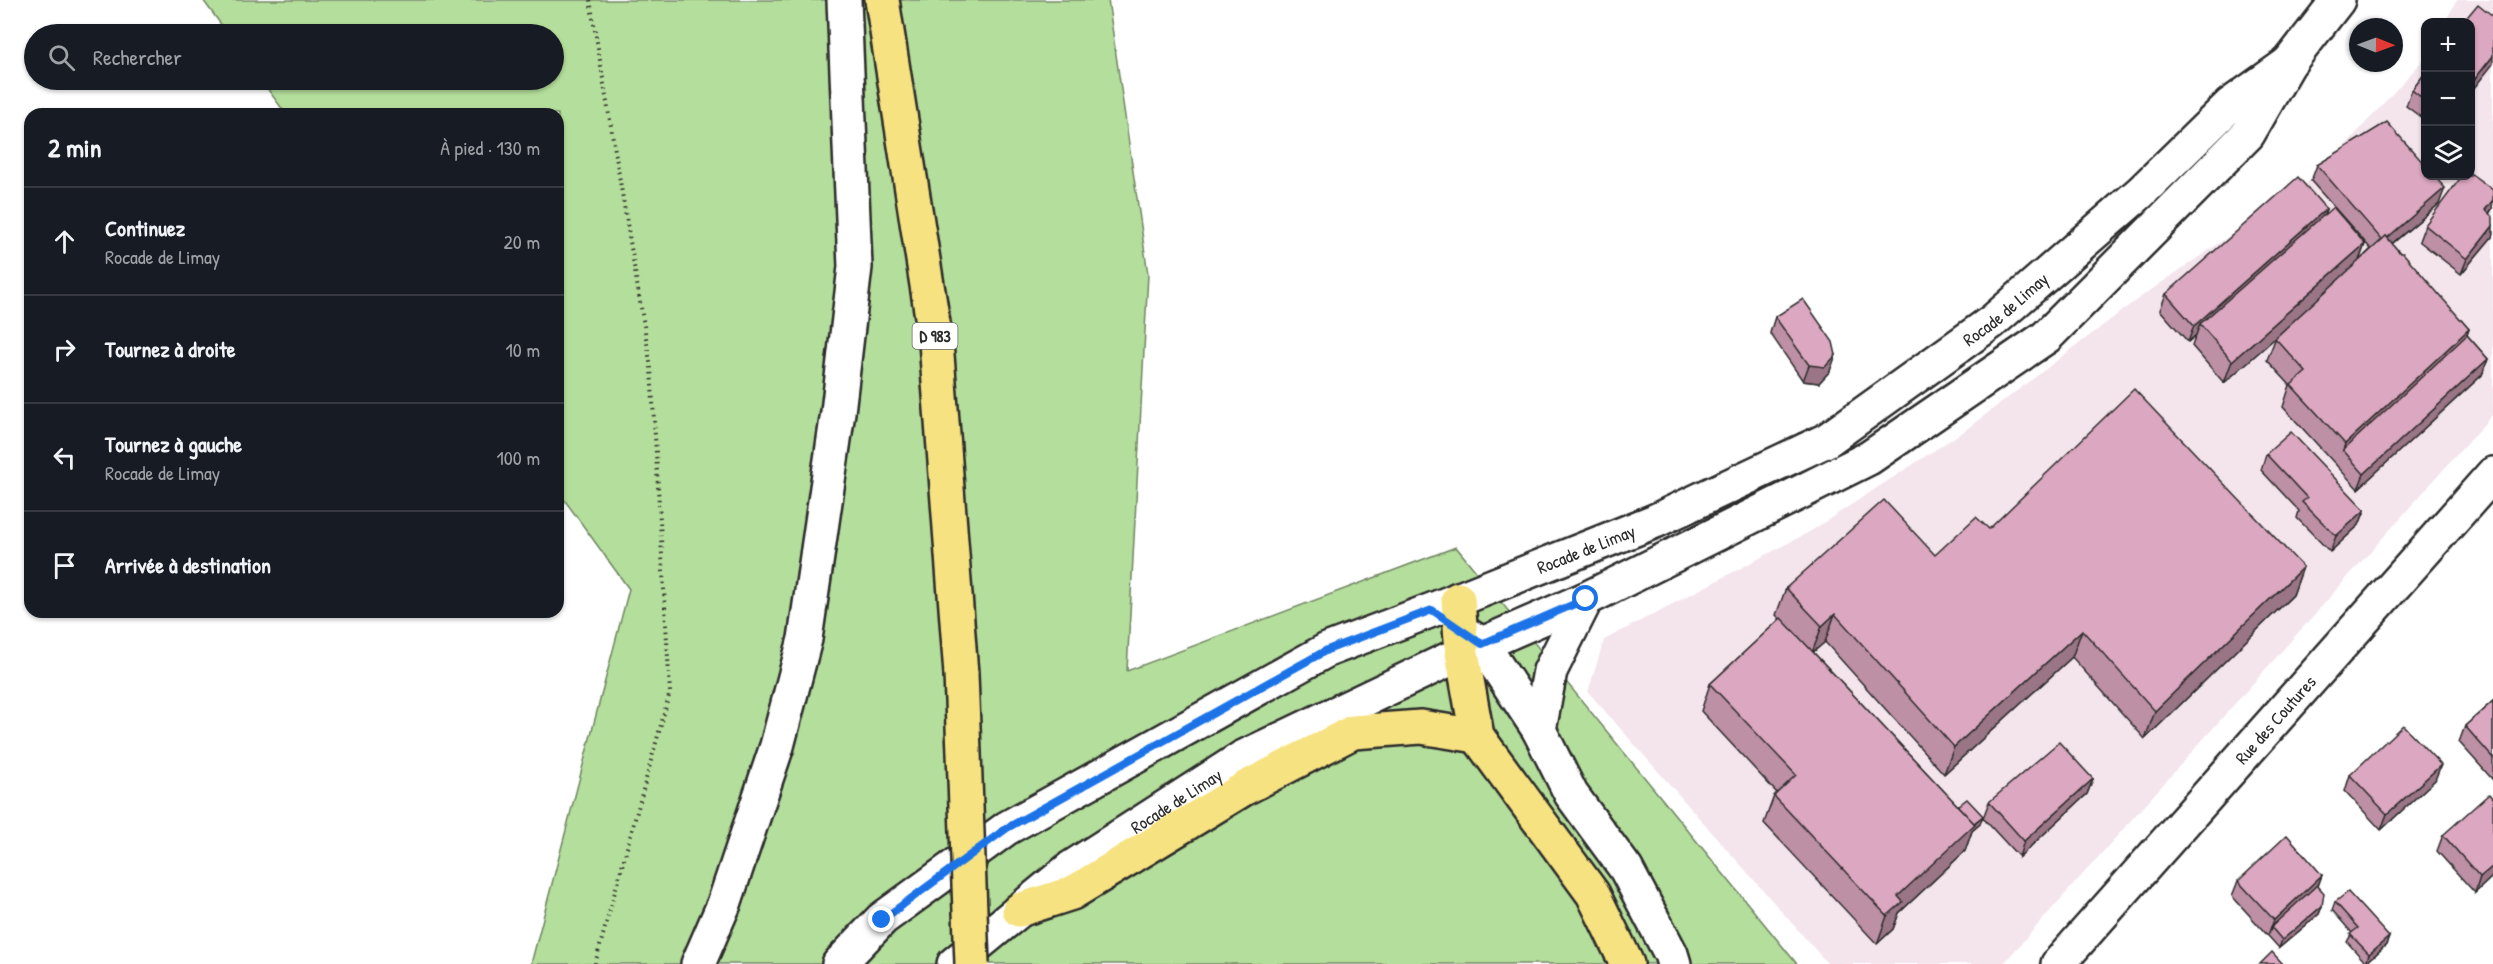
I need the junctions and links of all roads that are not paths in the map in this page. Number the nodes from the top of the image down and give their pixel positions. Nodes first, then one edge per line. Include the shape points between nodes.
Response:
1 (844, 0) edge
2 (882, 0) edge
3 (2338, 0) edge
4 (2289, 63) junction
5 (2493, 474) edge
6 (1586, 599) junction
7 (1445, 604) junction
8 (1469, 643) junction
9 (1539, 730) junction
10 (1477, 736) junction
11 (1019, 910) junction
12 (698, 964) edge
13 (839, 964) edge
14 (954, 964) edge
15 (972, 964) edge
16 (1627, 964) edge
17 (1674, 964) edge
18 (2058, 964) edge

1 - 12 main road via 855,267 805,639 777,746 724,904
2 - 15 main road, D 983, bridge via 936,342 961,674
3 - 4 main road, Rocade de Limay
4 - 6 main road, Rocade de Limay via 2248,134 2046,337 1869,458
4 - 7 main road, Rocade de Limay via 2230,105 2141,192 1993,321 1827,440 1655,520
5 - 18 main road, Rue des Coutures
6 - 8 main road, Rocade de Limay
6 - 9 main road via 1550,671
7 - 8 main road
7 - 13 main road, Rocade de Limay via 1327,650 1007,828 882,920
8 - 9 main road
8 - 10 main road
8 - 11 main road, Rocade de Limay via 1242,758 1071,868
9 - 17 main road via 1571,794 1626,869
10 - 11 main road via 1421,726 1353,732 1245,788 1072,893
10 - 16 main road via 1593,894
11 - 14 main road, Rocade de Limay

